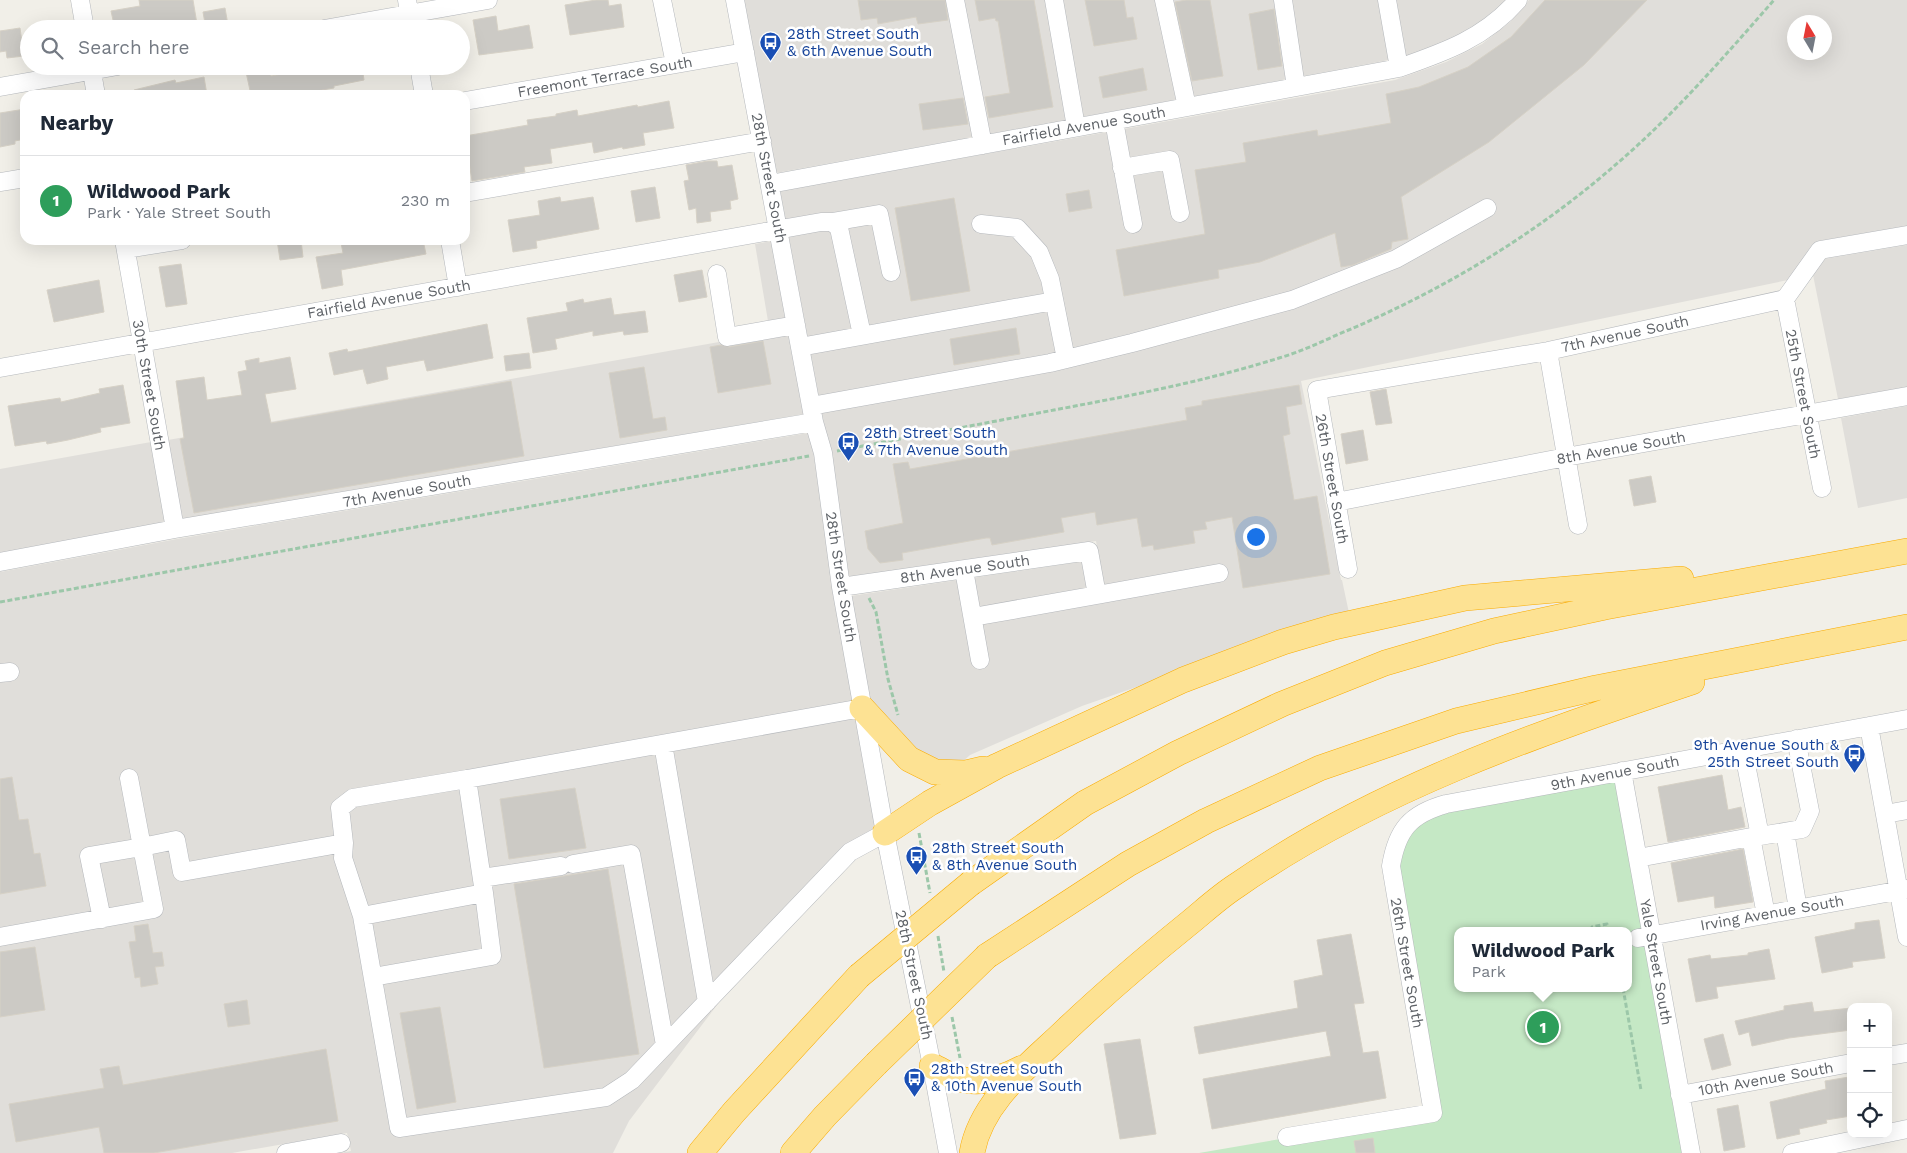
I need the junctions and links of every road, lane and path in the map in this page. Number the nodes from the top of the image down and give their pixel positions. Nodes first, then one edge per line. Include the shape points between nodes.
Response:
1 (80, 0) edge
2 (488, 0) edge
3 (662, 0) edge
4 (735, 0) edge
5 (955, 0) edge
6 (1054, 0) edge
7 (1164, 0) edge
8 (1283, 0) edge
9 (1387, 0) edge
10 (1518, 0) edge
11 (410, 14) edge
12 (83, 20) edge
13 (376, 20) edge
14 (745, 52) junction
15 (675, 64) junction
16 (1399, 68) junction
17 (61, 75) edge
18 (93, 75) edge
19 (421, 75) edge
20 (0, 87) edge
21 (1296, 87) junction
22 (95, 90) edge
23 (423, 90) edge
24 (470, 100) edge
25 (1187, 107) junction
26 (1114, 120) junction
27 (1076, 128) junction
28 (762, 141) junction
29 (983, 145) junction
30 (1122, 168) junction
31 (20, 179) edge
32 (0, 182) edge
33 (770, 184) junction
34 (470, 192) edge
35 (1487, 208) dead end
36 (1180, 213) dead end
37 (832, 222) junction
38 (981, 224) dead end
39 (1133, 224) dead end
40 (778, 230) junction
41 (1907, 235) edge
42 (125, 245) edge
43 (451, 245) edge
44 (891, 272) dead end
45 (717, 274) dead end
46 (458, 287) junction
47 (1785, 299) junction
48 (1054, 301) junction
49 (796, 325) junction
50 (862, 335) junction
51 (142, 343) junction
52 (800, 347) junction
53 (1548, 351) junction
54 (1066, 359) junction
55 (0, 368) edge
56 (1317, 390) joint
57 (1907, 396) edge
58 (813, 414) junction
59 (1806, 414) junction
60 (807, 456) dead end
61 (1566, 458) junction
62 (1822, 488) dead end
63 (1336, 502) junction
64 (1578, 525) dead end
65 (175, 530) junction
66 (1907, 551) edge
67 (0, 562) edge
68 (1833, 565) junction
69 (1348, 569) dead end
70 (964, 570) junction
71 (1219, 573) dead end
72 (866, 584) junction
73 (841, 587) junction
74 (1097, 595) junction
75 (0, 602) edge
76 (972, 617) junction
77 (1907, 627) edge
78 (1789, 650) junction
79 (980, 660) dead end
80 (862, 708) junction
81 (1907, 719) edge
82 (901, 722) dead end
83 (1869, 726) junction
84 (1796, 739) junction
85 (663, 744) junction
86 (1743, 749) junction
87 (997, 766) junction
88 (1622, 771) junction
89 (129, 778) dead end
90 (467, 779) junction
91 (1907, 810) edge
92 (1885, 814) junction
93 (1413, 818) joint
94 (885, 832) junction
95 (1785, 832) junction
96 (1756, 837) junction
97 (344, 843) junction
98 (142, 847) junction
99 (1638, 858) junction
100 (483, 886) junction
101 (1903, 890) edge
102 (1798, 909) junction
103 (1766, 915) junction
104 (362, 916) junction
105 (102, 919) junction
106 (1592, 927) edge
107 (1607, 927) edge
108 (1645, 936) junction
109 (0, 937) edge
110 (1907, 937) edge
111 (373, 976) junction
112 (1624, 992) edge
113 (707, 1002) junction
114 (665, 1045) junction
115 (1907, 1053) edge
116 (1892, 1055) edge
117 (1033, 1061) junction
118 (1847, 1064) edge
119 (932, 1066) junction
120 (1641, 1090) dead end
121 (1680, 1095) junction
122 (1907, 1129) edge
123 (1892, 1132) edge
124 (1287, 1137) dead end
125 (1864, 1138) edge
126 (340, 1143) dead end
127 (286, 1153) edge
128 (700, 1153) edge
129 (793, 1153) edge
130 (948, 1153) edge
131 (972, 1153) edge
132 (1691, 1153) edge
133 (1792, 1153) edge

1 - 12 street
2 - 11 street
3 - 15 street
4 - 14 street, 28th Street South
5 - 29 street
6 - 27 street
7 - 25 street
8 - 21 street
9 - 16 street
10 - 16 street, Fairfield Avenue South via 1479,35 1443,53
11 - 13 street
14 - 15 street, Freemont Terrace South
14 - 28 street, 28th Street South
15 - 24 street, Freemont Terrace South
16 - 21 street, Fairfield Avenue South
17 - 20 street
18 - 22 street
19 - 23 street
21 - 25 street, Fairfield Avenue South
25 - 26 street, Fairfield Avenue South
26 - 27 street, Fairfield Avenue South
26 - 30 street
27 - 29 street, Fairfield Avenue South
28 - 33 street, 28th Street South
28 - 34 street
29 - 33 street, Fairfield Avenue South
30 - 36 street via 1170,160
30 - 39 street
31 - 32 street
33 - 40 street, 28th Street South
35 - 54 street, 7th Avenue South via 1396,259 1292,300
37 - 40 street, Fairfield Avenue South
37 - 44 street, Fairfield Avenue South via 879,214
37 - 50 street via 839,228
38 - 48 street via 1017,228 1040,252
40 - 46 street, Fairfield Avenue South
40 - 49 street, 28th Street South
41 - 47 street via 1820,250
42 - 51 street, 30th Street South
43 - 46 street
45 - 49 street via 727,337
46 - 51 street, Fairfield Avenue South
47 - 53 street, 7th Avenue South
47 - 59 street, 25th Street South
48 - 50 street
48 - 54 street
49 - 52 street, 28th Street South
50 - 52 street
51 - 55 street, Fairfield Avenue South
51 - 65 street, 30th Street South
52 - 58 street, 28th Street South
53 - 56 street, 7th Avenue South
53 - 61 street
54 - 58 street, 7th Avenue South
56 - 63 street, 26th Street South
57 - 59 street, 8th Avenue South
58 - 65 street, 7th Avenue South
58 - 73 street, 28th Street South via 823,453
59 - 61 street, 8th Avenue South
59 - 62 street, 25th Street South
60 - 75 path
61 - 63 street, 8th Avenue South
61 - 64 street
63 - 69 street, 26th Street South
65 - 67 street, 7th Avenue South
66 - 68 highway
68 - 87 highway via 1465,598 1334,627 1282,642 1183,680
68 - 128 highway, bridge via 1494,631 1385,663 1282,704 1161,762 1084,803 971,883 858,976
70 - 72 street, 8th Avenue South
70 - 74 street, 8th Avenue South via 1090,551
70 - 76 street
71 - 74 street
72 - 73 street, 8th Avenue South
72 - 82 path via 876,612 888,679
73 - 80 street, 28th Street South
74 - 76 street
76 - 79 street
77 - 78 highway
78 - 117 highway via 1498,750 1404,790 1345,820 1236,886 1168,940
78 - 129 highway, bridge via 1596,688 1456,721 1320,768 1206,821 1128,864 987,956 824,1116
80 - 85 street
80 - 87 highway via 909,759 935,772 966,773
80 - 94 street, 28th Street South
81 - 83 street, 9th Avenue South
83 - 84 street, 9th Avenue South
83 - 92 street
84 - 86 street, 9th Avenue South
84 - 95 street via 1810,812 1802,829
85 - 90 street
85 - 113 street
86 - 88 street, 9th Avenue South
86 - 96 street
87 - 94 highway
88 - 93 street, 9th Avenue South via 1446,804
88 - 99 street, Yale Street South
89 - 98 street
90 - 97 street via 353,798 340,808
90 - 100 street
91 - 92 street
92 - 101 street
93 - 124 street, 26th Street South via 1400,836 1391,866 1433,1113
94 - 113 street via 850,852
94 - 119 street, 28th Street South
95 - 96 street
95 - 102 street
96 - 99 street
96 - 103 street
97 - 98 street via 182,872 176,840
97 - 104 street via 343,858
98 - 105 street via 154,909
98 - 105 street via 89,856
99 - 108 street, Yale Street South
100 - 104 street
100 - 111 street via 492,956
100 - 114 street via 567,865 631,854
101 - 102 street, Irving Avenue South
101 - 110 street
102 - 103 street, Irving Avenue South
103 - 108 street, Irving Avenue South
104 - 111 street
105 - 109 street
106 - 107 path via 1607,924
108 - 121 street, Yale Street South
111 - 114 street via 399,1128 606,1098 632,1080
112 - 120 path
113 - 114 street
115 - 116 street
117 - 119 highway via 1010,1074 983,1082 959,1079
117 - 131 highway via 995,1100 984,1119
118 - 121 street, 10th Avenue South
119 - 130 street, 28th Street South
121 - 132 street, Yale Street South
122 - 123 street
125 - 133 street
126 - 127 street

